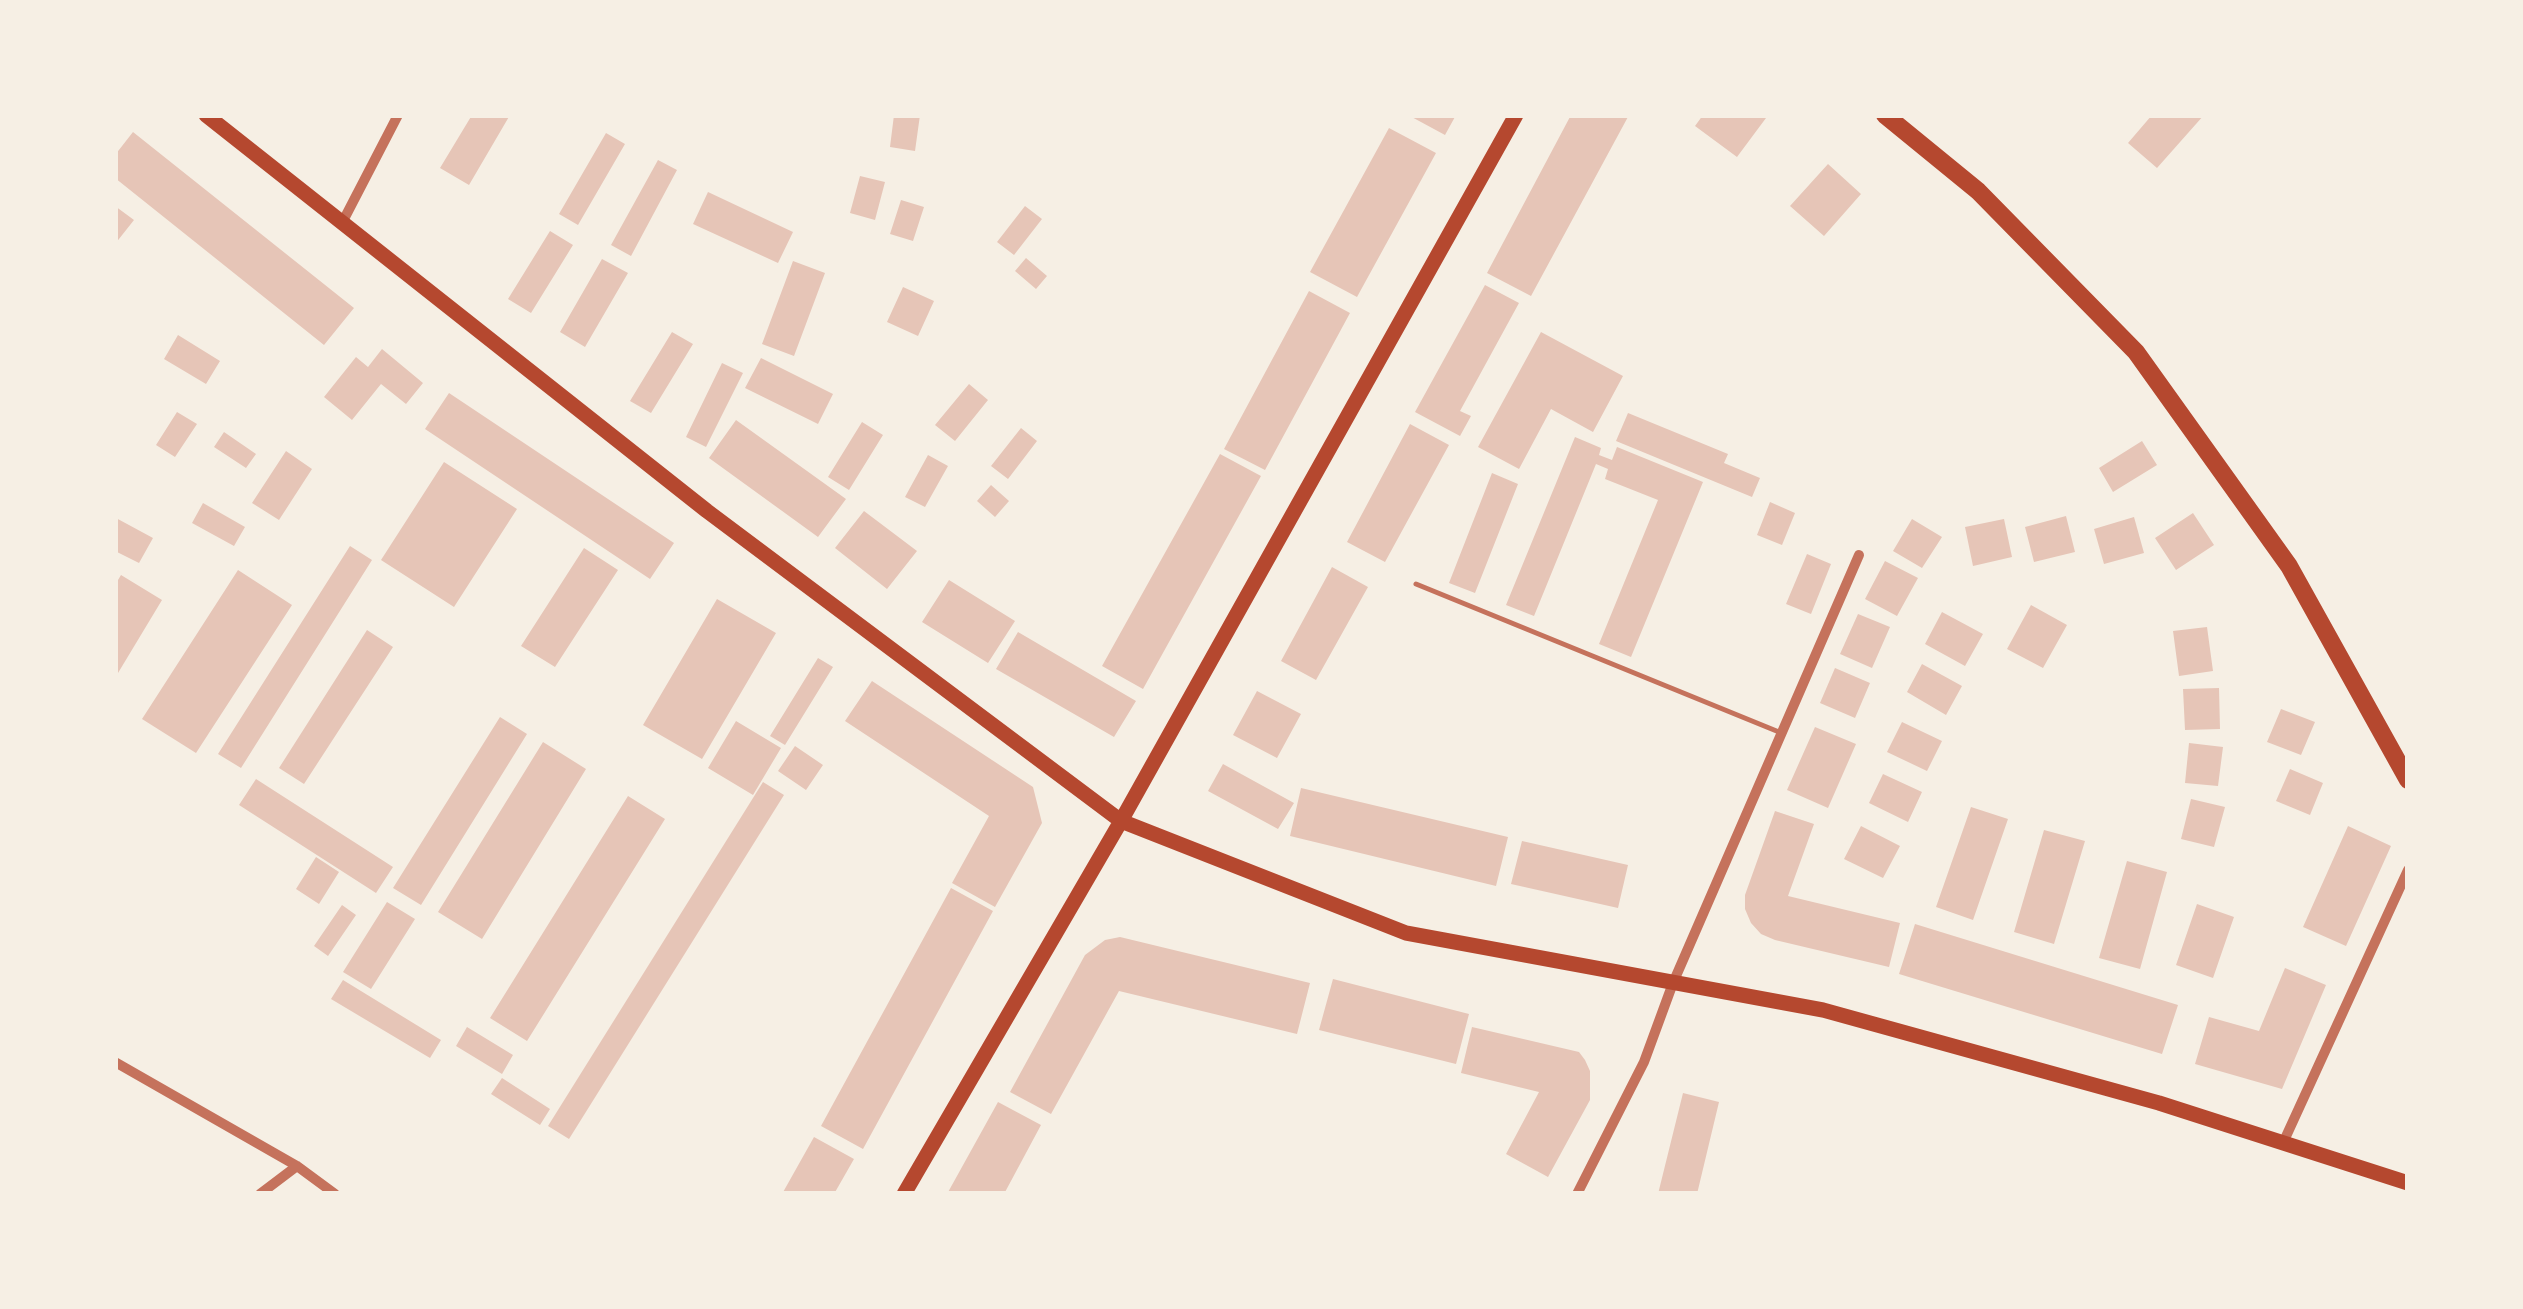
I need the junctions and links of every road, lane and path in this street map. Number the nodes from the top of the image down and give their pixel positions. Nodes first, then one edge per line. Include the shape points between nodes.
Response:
1 (206, 115) edge
2 (398, 115) edge
3 (1516, 115) edge
4 (1885, 115) edge
5 (342, 222) junction
6 (1859, 555) dead end
7 (1416, 584) dead end
8 (1782, 733) junction
9 (2408, 780) edge
10 (1121, 820) junction
11 (2408, 870) edge
12 (1673, 983) junction
13 (115, 1062) edge
14 (2283, 1143) junction
15 (297, 1166) junction
16 (2408, 1183) edge
17 (260, 1194) edge
18 (335, 1194) edge
19 (904, 1194) edge
20 (1577, 1194) edge

1 - 5 main road
2 - 5 street
3 - 10 main road
4 - 9 main road via 1978,191 2136,352 2289,566
5 - 10 main road via 706,511
6 - 8 street
7 - 8 lane
8 - 12 street
10 - 12 main road via 1406,933
10 - 19 main road
11 - 14 street
12 - 14 main road via 1823,1010
12 - 20 street via 1644,1062
13 - 15 street
14 - 16 main road
15 - 17 street
15 - 18 street

